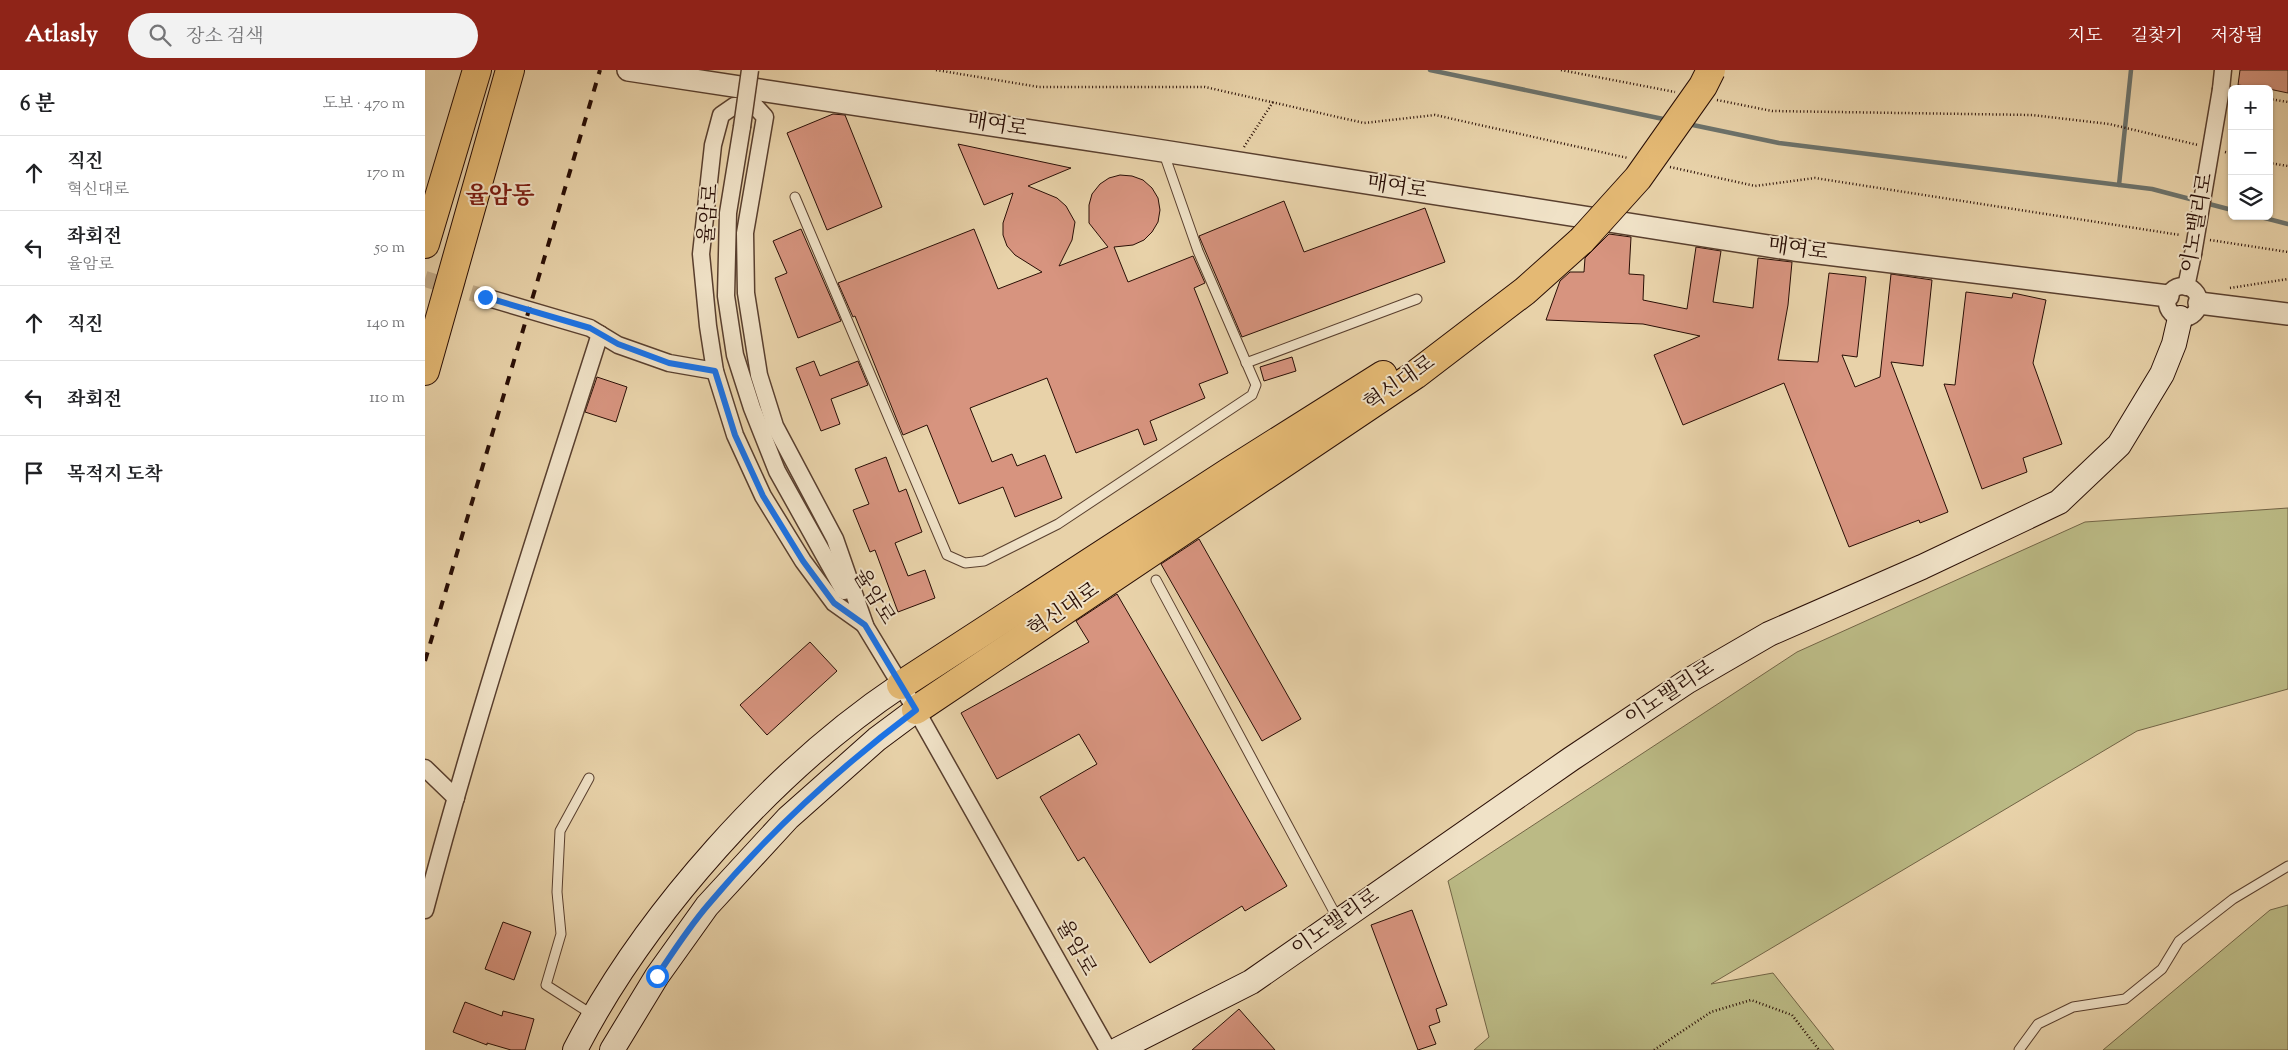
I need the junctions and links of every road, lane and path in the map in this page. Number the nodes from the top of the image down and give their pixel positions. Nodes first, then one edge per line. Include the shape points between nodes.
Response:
1 (628, 70) edge
2 (750, 70) edge
3 (936, 70) edge
4 (1561, 70) edge
5 (1691, 70) edge
6 (1711, 70) edge
7 (2223, 70) edge
8 (476, 75) edge
9 (509, 76) edge
10 (1676, 92) dead end
11 (1714, 100) dead end
12 (2273, 100) edge
13 (1273, 102) junction
14 (2288, 102) edge
15 (2203, 147) dead end
16 (1163, 151) junction
17 (2222, 151) dead end
18 (2228, 153) edge
19 (1629, 158) dead end
20 (1234, 163) junction
21 (2273, 164) edge
22 (2288, 166) edge
23 (1667, 167) dead end
24 (795, 197) dead end
25 (1576, 236) junction
26 (2184, 236) dead end
27 (2203, 239) dead end
28 (425, 244) edge
29 (2288, 252) edge
30 (2288, 280) edge
31 (2187, 295) junction
32 (485, 297) tunnel mouth
33 (1417, 299) dead end
34 (2288, 314) edge
35 (2179, 318) junction
36 (600, 334) junction
37 (1246, 362) junction
38 (715, 371) junction
39 (425, 372) edge
40 (1156, 580) dead end
41 (865, 625) junction
42 (901, 685) junction
43 (916, 710) junction
44 (425, 768) edge
45 (589, 778) dead end
46 (456, 798) junction
47 (2288, 866) edge
48 (425, 910) edge
49 (1339, 921) junction
50 (594, 1016) junction
51 (575, 1050) edge
52 (612, 1050) edge
53 (1108, 1050) edge
54 (1117, 1050) edge
55 (1654, 1050) edge
56 (1819, 1050) edge
57 (2019, 1050) edge

1 - 16 street, 매여로
2 - 41 street, 율암로, bridge via 729,213 726,296 735,355 777,472
3 - 13 path via 1039,87 1205,86
4 - 10 path
5 - 25 highway via 1667,114
6 - 25 highway, bridge via 1637,178
7 - 31 street, 이노밸리로, bridge
8 - 28 highway
9 - 39 highway
11 - 15 path via 1771,111 2032,115 2109,124
12 - 14 path
13 - 19 path via 1364,123 1435,115
13 - 20 path
16 - 20 street, 매여로
16 - 37 lane via 1199,252
17 - 18 path
20 - 31 street, 매여로 via 1794,250
21 - 22 path
23 - 26 path via 1755,186 1815,178
24 - 37 lane via 947,555 965,563 984,560 1058,524 1252,395 1256,386
25 - 42 highway via 1419,353
25 - 43 highway, 혁신대로 via 1525,291 1415,375
27 - 29 path
30 - 31 path
31 - 34 street, 매여로
31 - 35 street via 2169,309
31 - 35 street via 2195,312
32 - 36 street via 590,328
33 - 37 lane
35 - 49 main road, 이노밸리로 via 2174,344 2162,374 2119,445 2059,502 1769,634 1712,667 1571,759
36 - 38 street via 669,363
36 - 46 street
38 - 41 street via 735,435 763,496 803,561 834,603
38 - 41 street via 701,254 713,146 721,114 734,106 755,106 765,117 745,233 746,293 759,375 775,426 835,539
40 - 49 lane
41 - 42 street, 율암로
42 - 43 street, 율암로
42 - 50 main road via 864,710 737,826 671,903 617,976
43 - 52 main road, 혁신대로 via 877,739 787,818 707,906 657,976
43 - 53 street, 율암로
44 - 46 street
45 - 50 lane via 560,831 557,892 561,934 547,985
46 - 48 street
47 - 57 lane via 2233,898 2179,940 2162,969 2125,999 2073,1007 2038,1024
49 - 54 main road, 이노밸리로 via 1251,982
50 - 51 main road
55 - 56 path via 1711,1012 1751,1000 1792,1015

